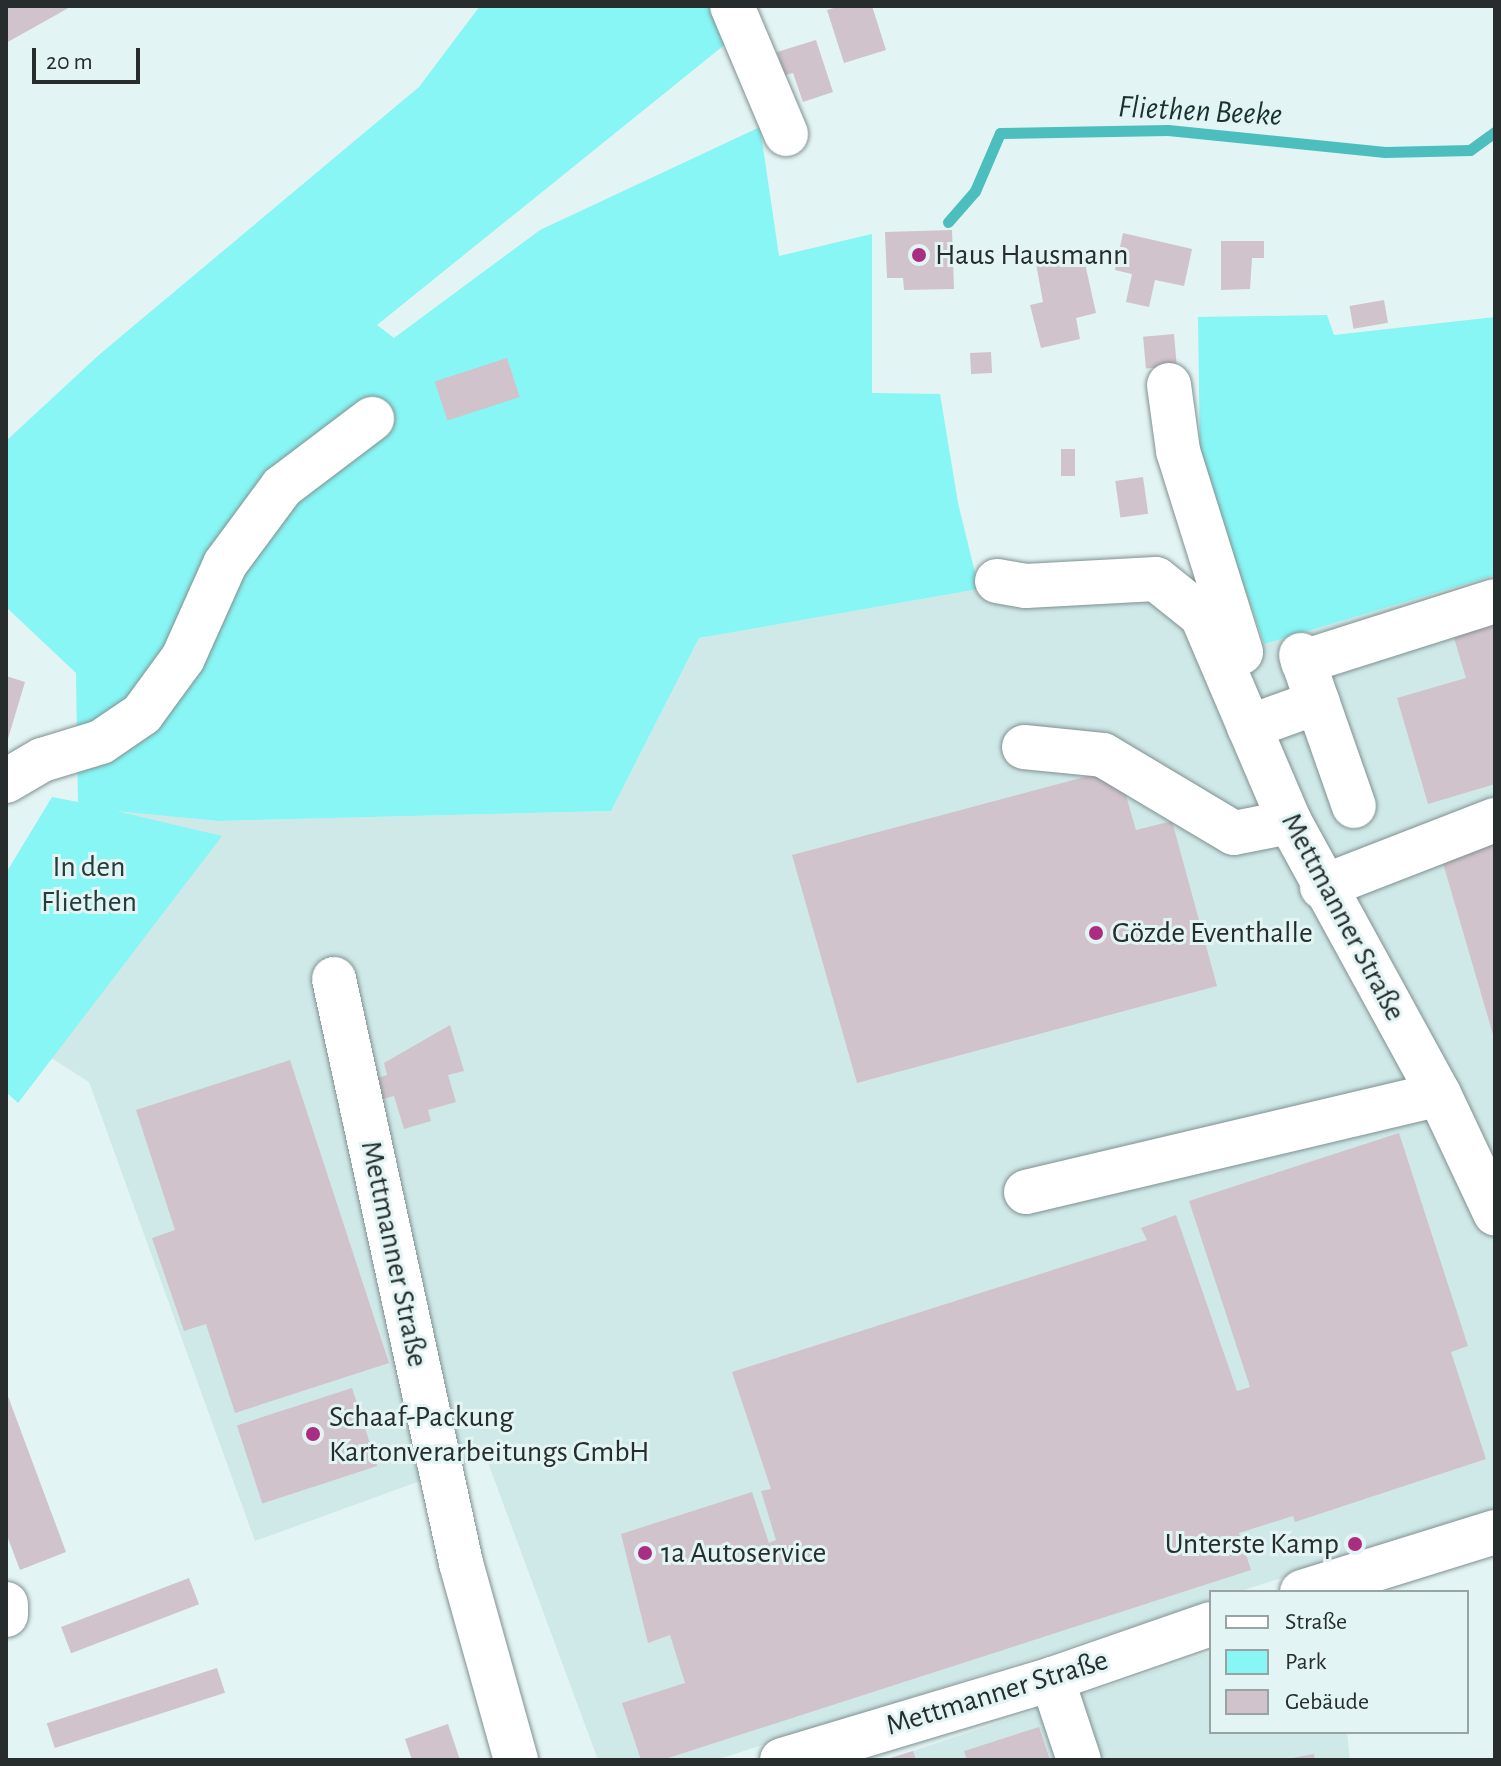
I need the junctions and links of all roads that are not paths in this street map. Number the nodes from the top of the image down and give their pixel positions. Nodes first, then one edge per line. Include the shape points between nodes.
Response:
1 (732, 6) edge
2 (786, 134) dead end
3 (1169, 385) dead end
4 (372, 419) dead end
5 (997, 581) dead end
6 (1495, 601) edge
7 (1318, 702) junction
8 (1241, 708) junction
9 (1024, 747) dead end
10 (6, 781) edge
11 (1354, 806) dead end
12 (1495, 820) edge
13 (1290, 822) junction
14 (1322, 887) junction
15 (334, 979) dead end
16 (1439, 1094) junction
17 (1026, 1192) dead end
18 (1493, 1204) edge
19 (1495, 1532) edge
20 (1371, 1581) edge
21 (1315, 1590) edge
22 (1209, 1625) edge
23 (1052, 1679) junction
24 (516, 1760) edge
25 (782, 1760) edge
26 (1079, 1760) edge

1 - 2 street
3 - 8 street via 1178,451 1241,651
4 - 10 street via 282,487 225,564 183,658 142,714 101,742 42,760
5 - 8 street, Mettmanner Straße via 1026,586 1156,579 1202,616
6 - 7 street via 1302,658
7 - 8 street
7 - 11 street
8 - 13 street, Mettmanner Straße
9 - 13 street via 1103,755 1234,833
12 - 14 street
13 - 14 street, Mettmanner Straße
14 - 16 street, Mettmanner Straße
15 - 24 street, Mettmanner Straße via 461,1563
16 - 17 street
16 - 18 street, Mettmanner Straße
19 - 20 street
20 - 21 street
22 - 23 street, Mettmanner Straße
23 - 25 street, Mettmanner Straße
23 - 26 street

